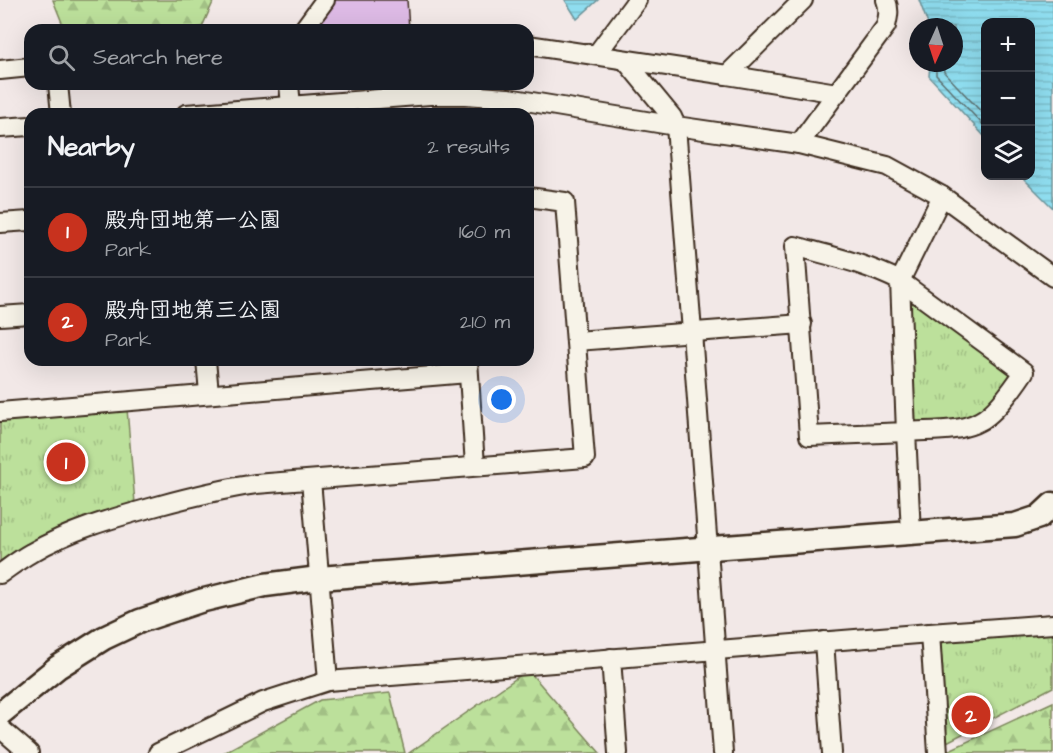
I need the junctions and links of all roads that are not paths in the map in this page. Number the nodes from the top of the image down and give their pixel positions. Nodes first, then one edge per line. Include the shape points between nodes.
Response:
1 (325, 0) edge
2 (637, 0) edge
3 (803, 0) edge
4 (886, 0) edge
5 (307, 24) edge
6 (534, 46) edge
7 (596, 55) junction
8 (625, 60) junction
9 (24, 68) edge
10 (0, 70) edge
11 (727, 75) junction
12 (59, 90) edge
13 (290, 90) edge
14 (837, 93) junction
15 (291, 106) junction
16 (60, 108) edge
17 (265, 108) edge
18 (24, 126) edge
19 (676, 126) junction
20 (0, 128) edge
21 (800, 144) junction
22 (942, 196) junction
23 (534, 198) edge
24 (24, 221) edge
25 (0, 223) edge
26 (1053, 277) edge
27 (900, 281) junction
28 (24, 314) edge
29 (0, 316) edge
30 (802, 324) junction
31 (692, 332) junction
32 (576, 341) junction
33 (206, 366) edge
34 (468, 366) edge
35 (208, 393) junction
36 (0, 412) edge
37 (906, 432) junction
38 (475, 466) junction
39 (311, 480) junction
40 (1053, 504) edge
41 (911, 533) junction
42 (707, 549) junction
43 (0, 574) edge
44 (319, 578) junction
45 (1053, 624) edge
46 (930, 633) junction
47 (824, 641) junction
48 (715, 650) junction
49 (612, 658) junction
50 (328, 681) junction
51 (0, 714) edge
52 (0, 728) edge
53 (29, 753) edge
54 (158, 753) edge
55 (618, 753) edge
56 (723, 753) edge
57 (832, 753) edge
58 (938, 753) edge

1 - 5 street
2 - 7 street
3 - 11 street
4 - 14 street via 886,26
6 - 7 street
7 - 8 street
8 - 11 street
8 - 19 street
9 - 10 street
11 - 14 street
12 - 16 street
13 - 15 street
14 - 21 street
15 - 17 street
15 - 19 street via 465,95 508,98
18 - 20 street
19 - 21 street
19 - 31 street
21 - 22 street via 887,166
22 - 26 street
22 - 27 street
23 - 32 street via 565,202
24 - 25 street
27 - 30 street via 864,265 795,246
27 - 37 street
27 - 37 street via 1024,372 981,421 960,429
28 - 29 street
30 - 31 street
30 - 37 street via 809,436
31 - 32 street
31 - 42 street
32 - 38 street via 585,458
33 - 35 street
34 - 35 street
34 - 38 street
35 - 36 street
37 - 41 street
38 - 39 street
39 - 43 street via 214,491 114,518 30,553
39 - 44 street
40 - 41 street via 1039,517 1015,525
41 - 42 street
42 - 44 street
42 - 48 street
44 - 50 street
44 - 51 street via 265,585 140,621 58,667
45 - 46 street
46 - 47 street
46 - 58 street
47 - 48 street
47 - 57 street
48 - 49 street
48 - 56 street
49 - 50 street
49 - 55 street
50 - 54 street via 263,702
52 - 53 street

